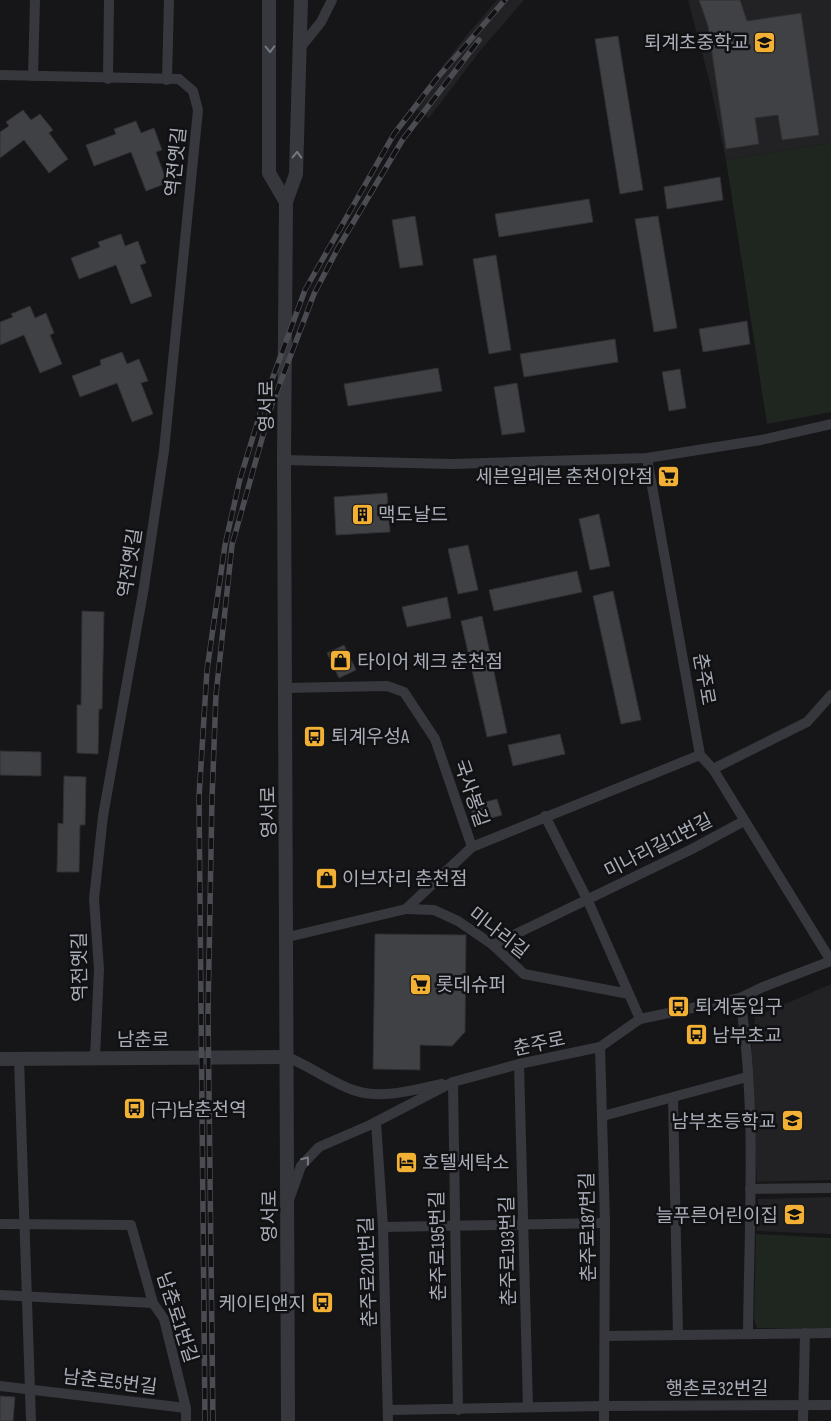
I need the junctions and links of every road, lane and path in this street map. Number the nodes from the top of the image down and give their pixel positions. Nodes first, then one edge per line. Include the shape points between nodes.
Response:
1 (35, 0) edge
2 (109, 0) edge
3 (170, 0) edge
4 (269, 0) edge
5 (301, 0) edge
6 (332, 0) edge
7 (300, 48) junction
8 (0, 75) edge
9 (33, 76) junction
10 (108, 79) junction
11 (168, 80) junction
12 (286, 202) junction
13 (831, 424) edge
14 (647, 458) junction
15 (284, 460) junction
16 (286, 688) junction
17 (831, 695) edge
18 (700, 755) junction
19 (713, 769) junction
20 (545, 816) junction
21 (744, 821) junction
22 (472, 848) junction
23 (588, 900) junction
24 (406, 909) junction
25 (288, 937) junction
26 (493, 945) junction
27 (831, 961) edge
28 (629, 994) junction
29 (740, 998) junction
30 (640, 1019) junction
31 (600, 1047) junction
32 (287, 1057) junction
33 (95, 1058) junction
34 (0, 1059) edge
35 (19, 1059) junction
36 (519, 1064) junction
37 (747, 1077) junction
38 (453, 1082) junction
39 (673, 1098) junction
40 (603, 1116) junction
41 (376, 1122) junction
42 (831, 1188) edge
43 (750, 1189) junction
44 (288, 1204) junction
45 (604, 1223) junction
46 (0, 1224) edge
47 (23, 1224) junction
48 (524, 1224) junction
49 (454, 1226) junction
50 (383, 1227) junction
51 (0, 1295) edge
52 (28, 1296) junction
53 (153, 1303) junction
54 (805, 1333) junction
55 (831, 1333) edge
56 (748, 1334) junction
57 (678, 1335) junction
58 (605, 1336) junction
59 (0, 1386) edge
60 (30, 1390) junction
61 (831, 1405) edge
62 (604, 1406) junction
63 (803, 1406) junction
64 (528, 1407) junction
65 (186, 1408) junction
66 (458, 1410) junction
67 (388, 1416) edge
68 (30, 1421) edge
69 (186, 1421) edge
70 (288, 1421) edge
71 (604, 1421) edge
72 (803, 1421) edge

1 - 9 street
2 - 10 street
3 - 11 street
4 -> 12 street via 269,173
5 - 7 street, 영서로
6 - 7 street via 321,22
12 -> 7 street, 영서로 via 296,174
8 - 9 street
9 - 10 street
10 - 11 street
11 - 33 street, 역전옛길 via 179,80 193,91 198,110 164,451 144,587 102,816 94,899 99,968
12 - 15 street, 영서로
13 - 14 street via 761,440
14 - 15 street via 452,464
14 - 18 street, 춘주로
15 - 16 street, 영서로
16 - 22 street, 국사봉길 via 387,686 404,692 436,739
16 - 25 street, 영서로
17 - 19 street via 807,722
18 - 19 street, 춘주로
18 - 20 street, 국사봉길
19 - 21 street, 춘주로
20 - 22 street, 국사봉길
20 - 23 street
21 - 23 street, 미나리길11번길
21 - 27 street, 춘주로
22 - 24 street, 미나리길
23 - 26 street, 미나리길11번길
23 - 28 street
24 - 25 street, 미나리길
24 - 26 street, 미나리길 via 434,910 458,921
25 - 32 street, 영서로
26 - 28 street, 미나리길 via 524,974
27 - 29 street, 춘주로
28 - 30 street
29 - 30 street, 춘주로
29 - 37 street
30 - 31 street, 춘주로
31 - 36 street, 춘주로
31 - 40 street, 춘주로187번길
32 - 33 street, 남춘로
32 - 38 street via 352,1090 368,1094 403,1092
32 - 44 street, 영서로
33 - 35 street, 남춘로
34 - 35 street, 남춘로
35 - 47 street
36 - 38 street, 춘주로
36 - 48 street, 춘주로193번길
37 - 39 street
37 - 43 street
38 - 41 street, 춘주로
38 - 49 street, 춘주로195번길
39 - 40 street
39 - 57 street
40 - 45 street, 춘주로187번길
44 -> 41 street, 춘주로 via 296,1178 312,1153
41 - 50 street, 춘주로201번길
42 - 43 street
43 - 56 street
44 - 70 street, 영서로
45 - 48 street
45 - 58 street, 춘주로187번길
46 - 47 street
47 - 52 street
47 - 53 street, 남춘로1번길 via 130,1225
48 - 49 street
48 - 64 street, 춘주로193번길
49 - 50 street
49 - 66 street, 춘주로195번길
50 - 67 street, 춘주로201번길
51 - 52 street
52 - 53 street
52 - 60 street
53 - 65 street, 남춘로1번길 via 164,1319
54 - 55 street
54 - 56 street
54 - 63 street
56 - 57 street
57 - 58 street
58 - 62 street, 춘주로187번길
59 - 60 street, 남춘로5번길
60 - 65 street, 남춘로5번길
60 - 68 street
61 - 63 street, 행촌로32번길
62 - 63 street, 행촌로32번길
62 - 64 street
62 - 71 street, 춘주로187번길
63 - 72 street
64 - 66 street
65 - 69 street, 남춘로1번길
66 - 67 street

